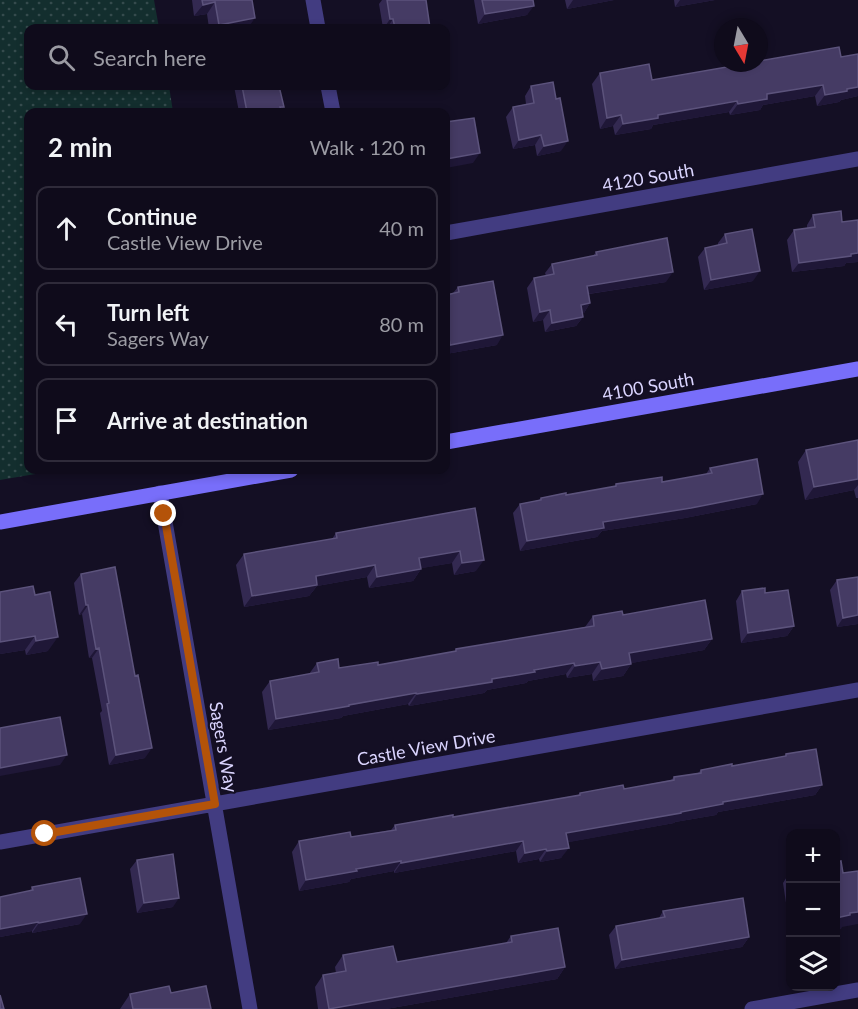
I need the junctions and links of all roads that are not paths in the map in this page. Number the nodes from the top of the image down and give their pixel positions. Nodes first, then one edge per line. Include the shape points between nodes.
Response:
1 (313, 0) edge
2 (317, 24) edge
3 (329, 90) edge
4 (332, 108) edge
5 (858, 159) edge
6 (450, 232) edge
7 (858, 369) edge
8 (450, 441) edge
9 (268, 474) edge
10 (160, 493) junction
11 (0, 522) edge
12 (858, 690) edge
13 (215, 804) junction
14 (0, 843) edge
15 (858, 990) edge
16 (250, 1009) edge
17 (752, 1009) edge

1 - 2 street
3 - 4 street
5 - 6 street, 4120 South
7 - 8 main road, 4100 South
9 - 10 main road
10 - 11 main road
10 - 13 street, Sagers Way
12 - 13 street, Castle View Drive
13 - 14 street, Castle View Drive
13 - 16 street, Sagers Way
15 - 17 street

